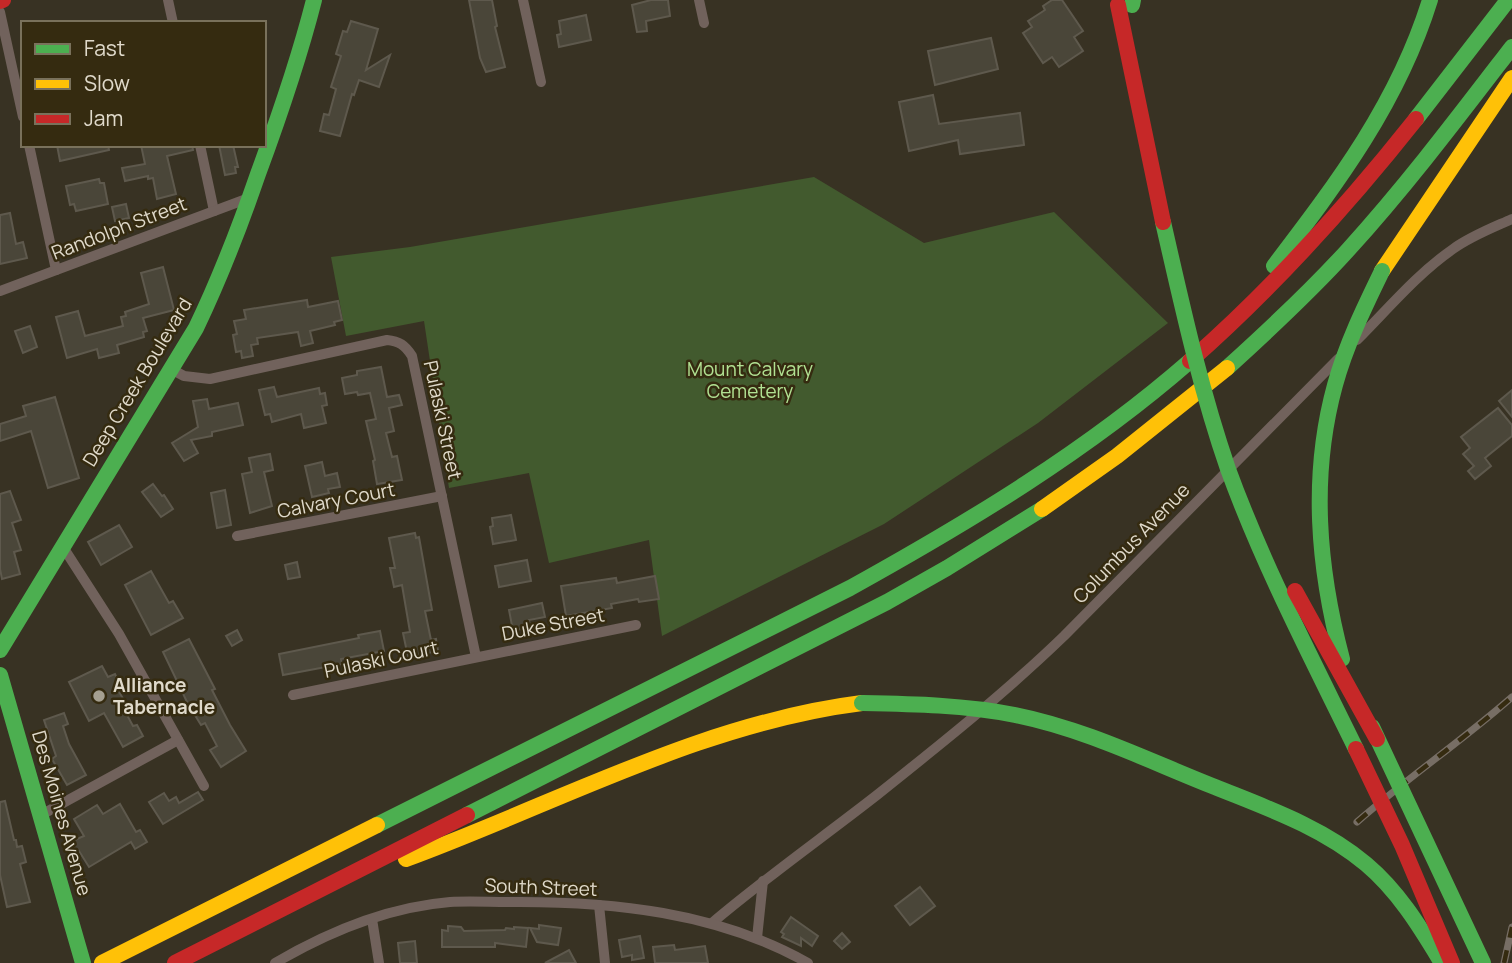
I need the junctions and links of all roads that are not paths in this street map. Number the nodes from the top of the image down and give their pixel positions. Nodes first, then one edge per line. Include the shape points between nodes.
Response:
1 (168, 0) edge
2 (314, 0) edge
3 (523, 0) edge
4 (699, 0) edge
5 (1430, 0) edge
6 (1508, 0) edge
7 (1125, 3) edge
8 (0, 12) edge
9 (173, 21) edge
10 (704, 23) dead end
11 (1512, 47) edge
12 (1512, 78) edge
13 (541, 82) dead end
14 (21, 108) edge
15 (29, 147) edge
16 (200, 147) edge
17 (249, 198) junction
18 (214, 211) junction
19 (1512, 219) edge
20 (56, 270) junction
21 (0, 291) edge
22 (1232, 324) junction
23 (171, 369) junction
24 (442, 496) junction
25 (237, 536) dead end
26 (62, 547) junction
27 (636, 625) dead end
28 (0, 650) edge
29 (476, 657) junction
30 (0, 675) edge
31 (293, 695) dead end
32 (6, 716) edge
33 (1377, 739) junction
34 (178, 740) junction
35 (204, 786) dead end
36 (41, 815) junction
37 (764, 881) junction
38 (325, 888) junction
39 (599, 905) junction
40 (372, 919) junction
41 (712, 923) junction
42 (757, 938) junction
43 (83, 963) edge
44 (102, 963) edge
45 (175, 963) edge
46 (275, 963) edge
47 (379, 963) edge
48 (605, 963) edge
49 (808, 963) edge
50 (1441, 963) edge
51 (1451, 963) edge
52 (1483, 963) edge

1 - 9 street
2 - 17 main road, Deep Creek Boulevard via 299,57
3 - 13 street
4 - 10 street
5 - 22 main road via 1417,41 1368,137
6 - 22 main road via 1366,183
7 - 33 main road, bridge via 1189,282 1237,461 1292,587
7 - 51 main road, bridge via 1139,118 1185,320 1223,454 1308,650 1430,904
8 - 14 street
11 - 38 main road via 1362,235 1323,276 1214,380 1094,475 989,545 887,603
12 - 33 main road, bridge via 1382,271 1336,382 1324,443 1319,516 1324,587 1343,662
15 - 20 street
16 - 18 street
17 - 18 street, Randolph Street
17 - 23 main road, Deep Creek Boulevard via 213,296
18 - 20 street, Randolph Street
19 - 37 street, Columbus Avenue via 1477,234 1433,264 1019,679
20 - 21 street, Randolph Street
22 - 44 main road via 1090,441 1007,498 914,553
23 - 24 street, Pulaski Street via 184,376 210,379 387,340 401,343 411,356
23 - 26 main road, Deep Creek Boulevard
24 - 25 street, Calvary Court
24 - 29 street, Pulaski Street
26 - 28 main road, Deep Creek Boulevard
26 - 34 street via 119,634
27 - 29 street, Duke Street
29 - 31 street, Pulaski Court
30 - 32 main road, Des Moines Avenue
32 - 36 main road, Des Moines Avenue
33 - 52 main road, bridge
34 - 35 street
34 - 36 street
36 - 43 main road, Des Moines Avenue
37 - 41 street, Columbus Avenue
37 - 42 street
38 - 45 main road
38 - 50 main road, bridge via 770,719 862,703 926,704 1054,724 1319,832 1365,863 1397,894
39 - 40 street, South Street via 449,902
39 - 41 street, South Street
39 - 48 street
40 - 46 street, South Street via 316,939
40 - 47 street
41 - 42 street, South Street
42 - 49 street, South Street

